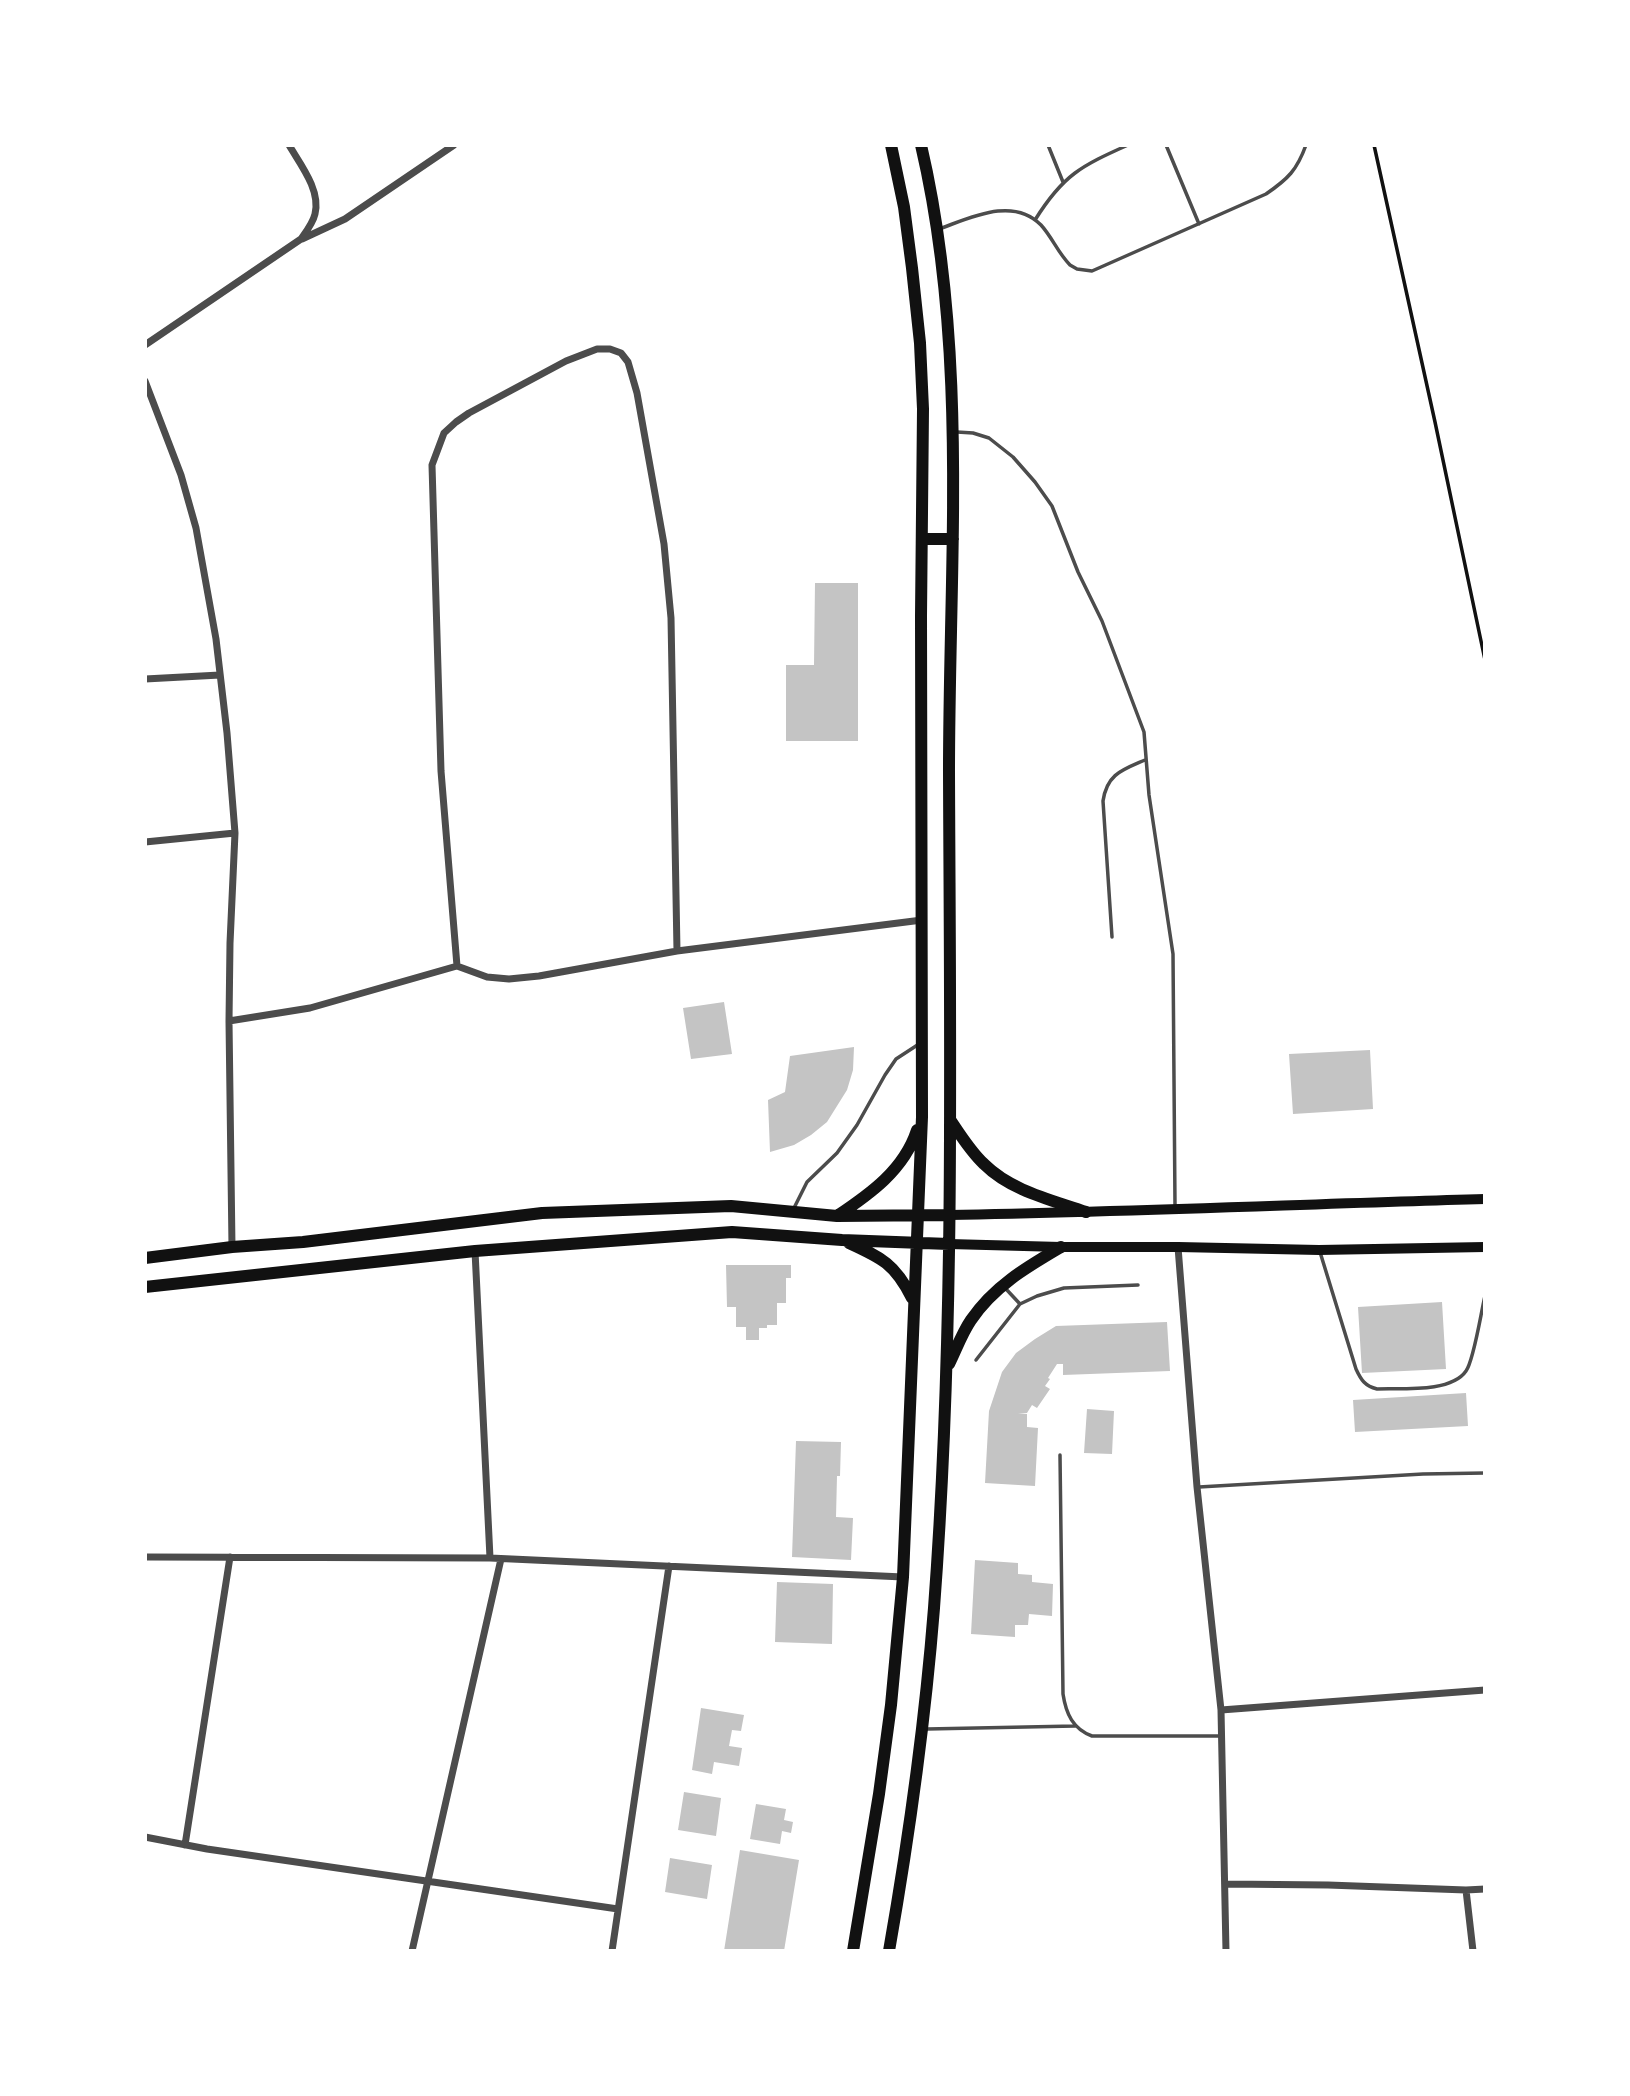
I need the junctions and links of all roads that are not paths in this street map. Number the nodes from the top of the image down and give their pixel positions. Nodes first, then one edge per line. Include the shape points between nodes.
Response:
1 (289, 145) edge
2 (454, 145) edge
3 (891, 145) edge
4 (921, 145) edge
5 (1048, 145) edge
6 (1128, 145) edge
7 (1166, 145) edge
8 (1306, 145) edge
9 (1063, 182) junction
10 (1035, 220) junction
11 (1199, 223) junction
12 (937, 229) junction
13 (301, 239) junction
14 (145, 345) edge
15 (145, 381) edge
16 (952, 432) junction
17 (923, 539) junction
18 (953, 539) junction
19 (220, 675) junction
20 (145, 679) edge
21 (1146, 760) junction
22 (235, 833) junction
23 (145, 842) edge
24 (923, 920) junction
25 (1112, 937) dead end
26 (677, 951) junction
27 (457, 967) junction
28 (229, 1021) junction
29 (921, 1044) junction
30 (922, 1117) junction
31 (951, 1121) junction
32 (1485, 1199) edge
33 (1175, 1208) junction
34 (1086, 1212) junction
35 (792, 1213) junction
36 (949, 1214) junction
37 (917, 1215) junction
38 (837, 1216) junction
39 (842, 1240) junction
40 (916, 1243) junction
41 (949, 1244) junction
42 (232, 1247) junction
43 (1061, 1247) junction
44 (1178, 1247) junction
45 (1485, 1247) edge
46 (1319, 1250) junction
47 (475, 1251) junction
48 (145, 1258) edge
49 (1002, 1285) junction
50 (1138, 1285) dead end
51 (145, 1287) edge
52 (1485, 1296) edge
53 (914, 1300) junction
54 (1020, 1304) junction
55 (976, 1360) dead end
56 (947, 1368) junction
57 (1060, 1455) dead end
58 (1485, 1473) edge
59 (1197, 1487) junction
60 (145, 1557) edge
61 (230, 1557) junction
62 (490, 1558) junction
63 (501, 1559) junction
64 (669, 1566) junction
65 (903, 1577) junction
66 (1485, 1689) edge
67 (1221, 1710) junction
68 (1075, 1726) junction
69 (922, 1729) junction
70 (1222, 1736) junction
71 (145, 1837) edge
72 (185, 1845) junction
73 (428, 1880) junction
74 (1226, 1884) junction
75 (1485, 1889) edge
76 (1466, 1890) junction
77 (618, 1909) junction
78 (412, 1951) edge
79 (612, 1951) edge
80 (853, 1951) edge
81 (888, 1951) edge
82 (1226, 1951) edge
83 (1473, 1951) edge

1 - 13 street via 315,197 316,213
2 - 13 street via 345,219
3 - 17 main road via 904,207 920,342
4 - 12 main road
5 - 9 lane
6 - 9 lane
7 - 11 lane
8 - 11 lane via 1300,163 1285,181
9 - 10 lane
10 - 11 lane via 1066,261 1084,271
10 - 12 lane via 1019,212 996,211
12 - 16 main road via 950,349
13 - 14 street
15 - 19 street via 181,474 196,528
16 - 18 main road
16 - 21 lane via 989,438 1013,457 1052,506 1136,708
17 - 18 main road
17 - 24 main road
18 - 31 main road via 949,680
19 - 20 street
19 - 22 street
21 - 25 lane via 1111,779 1105,790
21 - 33 lane via 1173,954
22 - 23 street
22 - 28 street
24 - 26 street
24 - 29 main road
26 - 27 street via 519,978 487,977
26 - 27 street via 671,618 664,544 628,362 621,353 597,349 462,418 444,433 432,465 441,771
27 - 28 street via 310,1008
28 - 42 street
29 - 30 main road
29 - 35 lane via 896,1059 837,1153 807,1182
30 - 37 main road
30 - 38 main road via 905,1158 871,1192
31 - 34 main road via 985,1165 1002,1178
31 - 36 main road
32 - 33 main road
33 - 34 main road
34 - 36 main road
35 - 38 main road
35 - 42 main road via 731,1206 542,1213
36 - 37 main road
36 - 41 main road
37 - 38 main road
37 - 40 main road
39 - 40 main road
39 - 47 main road via 732,1232
39 - 53 main road via 884,1261
40 - 41 main road
40 - 53 main road
41 - 43 main road
41 - 56 main road
42 - 48 main road
43 - 44 main road
43 - 49 main road
44 - 46 main road
44 - 59 street
45 - 46 main road
46 - 52 lane via 1356,1369 1368,1387 1437,1387 1461,1377 1470,1365
47 - 51 main road
47 - 62 street
49 - 54 lane
49 - 56 main road via 969,1323
50 - 54 lane via 1064,1288
53 - 65 main road
54 - 55 lane
56 - 69 main road via 934,1608
57 - 68 lane via 1063,1695
58 - 59 lane
59 - 67 street
60 - 61 street
61 - 62 street
61 - 72 street
62 - 63 street
63 - 64 street
63 - 73 street
64 - 65 street
64 - 77 street
65 - 80 main road via 879,1794
66 - 67 street
67 - 70 street
68 - 69 lane
68 - 70 lane via 1092,1736
69 - 81 main road
70 - 74 street
71 - 72 street
72 - 73 street
73 - 77 street
73 - 78 street
74 - 76 street
74 - 82 street
75 - 76 street
76 - 83 street
77 - 79 street

